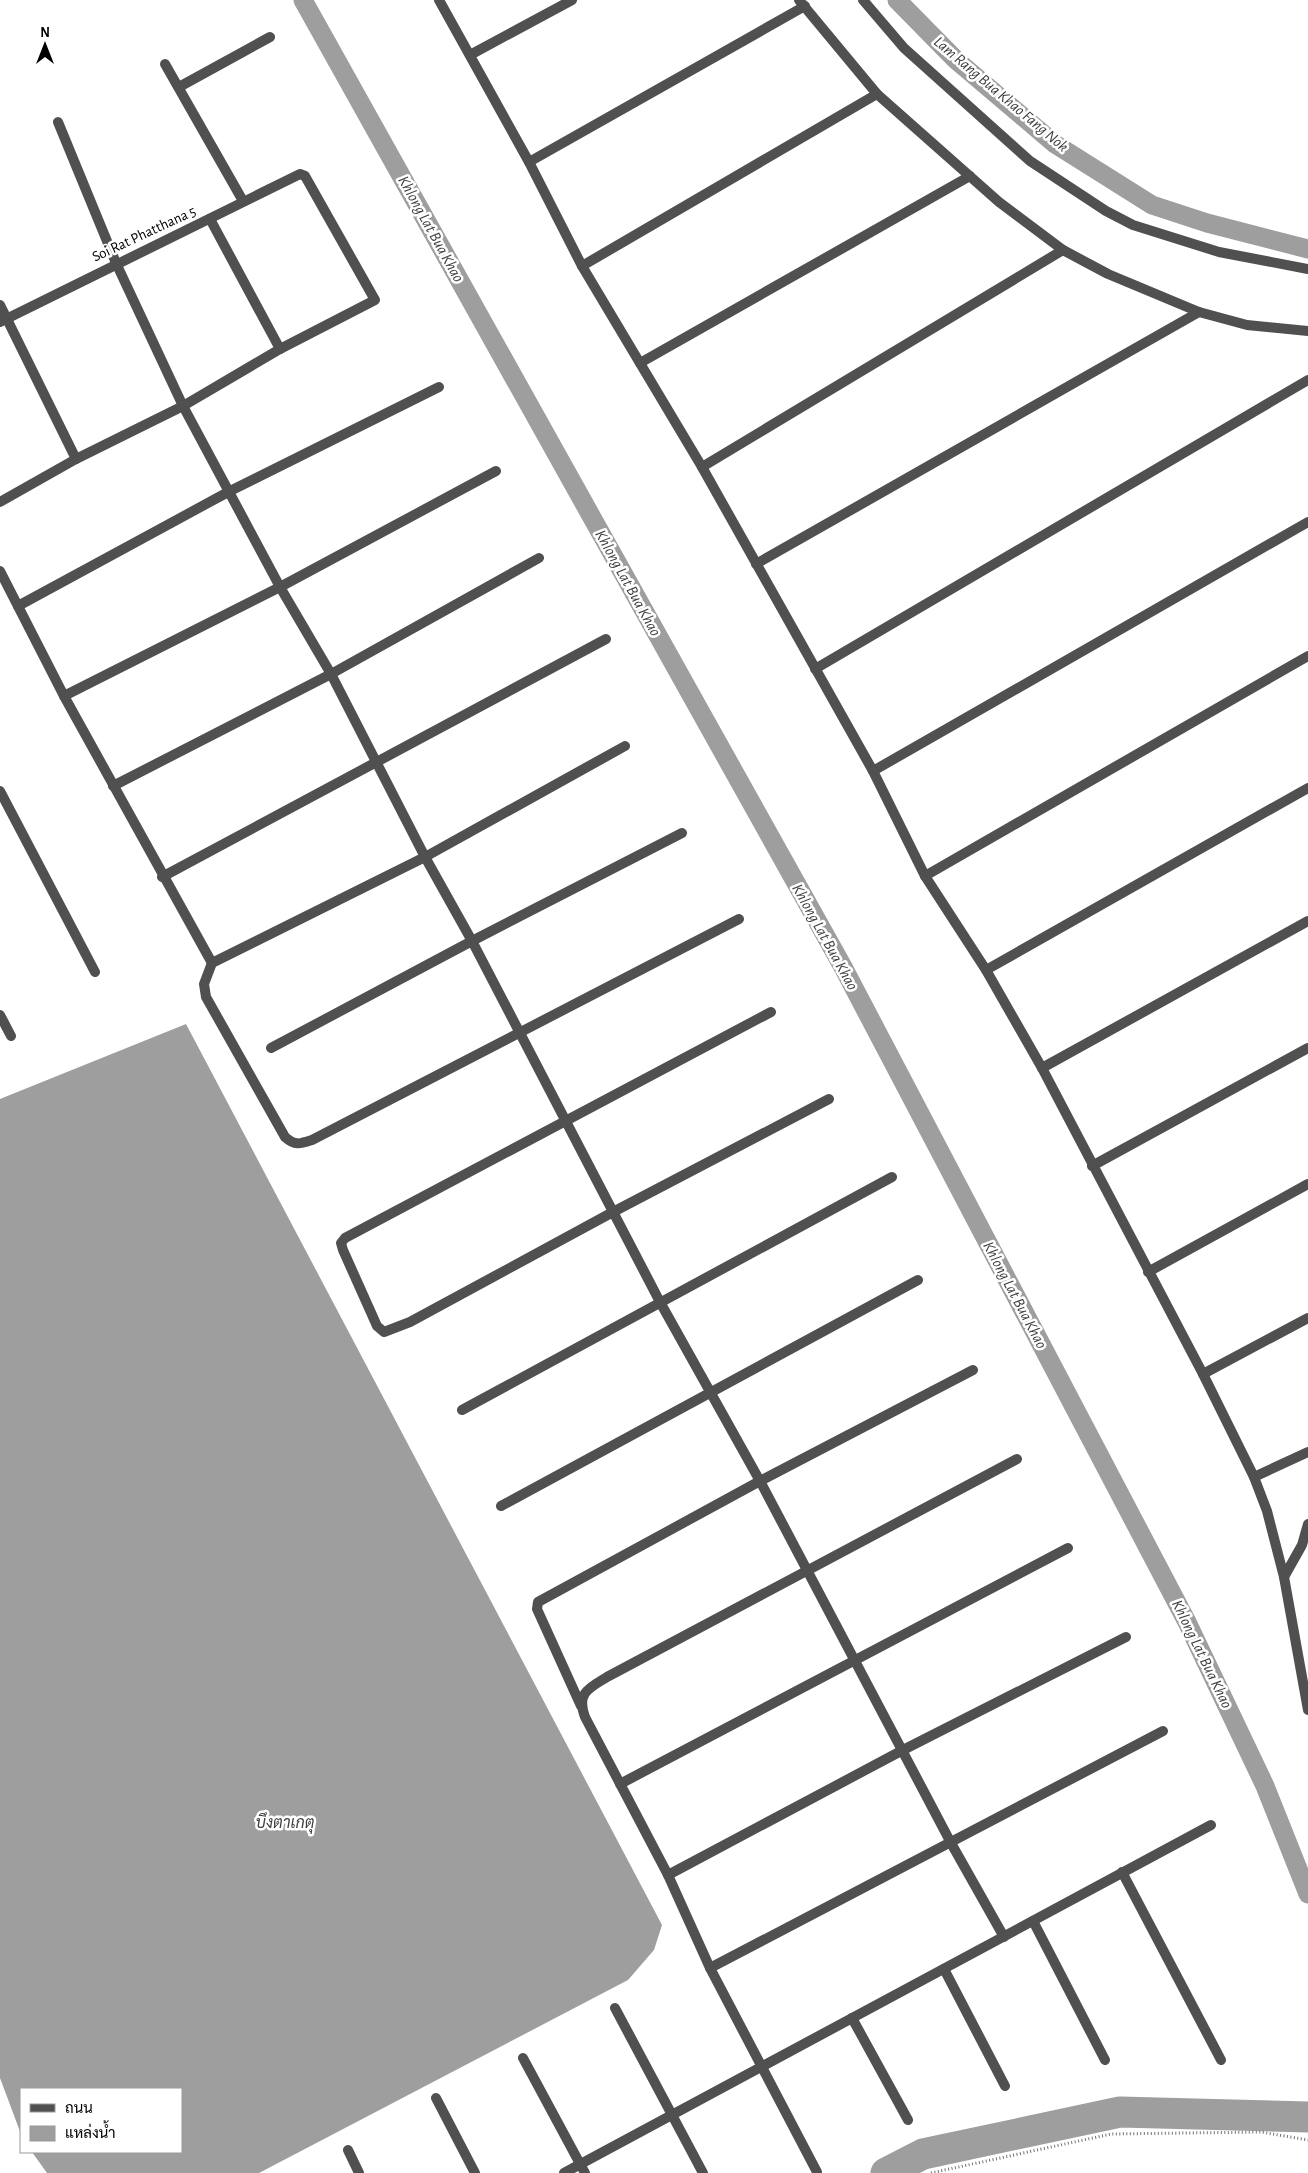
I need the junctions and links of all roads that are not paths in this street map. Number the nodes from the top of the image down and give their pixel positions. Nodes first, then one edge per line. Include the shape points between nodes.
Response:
1 (439, 0) edge
2 (572, 0) edge
3 (863, 0) edge
4 (802, 3) edge
5 (270, 37) dead end
6 (470, 55) junction
7 (166, 64) dead end
8 (179, 87) junction
9 (877, 94) junction
10 (58, 122) dead end
11 (529, 162) junction
12 (970, 176) junction
13 (243, 201) junction
14 (210, 219) junction
15 (1064, 250) junction
16 (116, 263) junction
17 (582, 266) junction
18 (1308, 269) edge
19 (0, 305) edge
20 (1199, 312) junction
21 (3, 320) edge
22 (1308, 331) edge
23 (280, 349) junction
24 (640, 363) junction
25 (1308, 380) edge
26 (439, 387) dead end
27 (183, 406) junction
28 (76, 460) junction
29 (702, 467) junction
30 (496, 471) dead end
31 (230, 491) junction
32 (0, 502) edge
33 (1308, 522) edge
34 (539, 558) dead end
35 (756, 564) junction
36 (2, 578) edge
37 (280, 587) junction
38 (18, 606) junction
39 (606, 639) dead end
40 (1308, 656) edge
41 (815, 669) junction
42 (331, 674) junction
43 (64, 696) junction
44 (625, 746) dead end
45 (376, 761) junction
46 (873, 771) junction
47 (113, 786) junction
48 (1308, 788) edge
49 (0, 791) edge
50 (682, 833) dead end
51 (425, 857) junction
52 (925, 876) junction
53 (162, 877) junction
54 (739, 919) dead end
55 (1308, 921) edge
56 (472, 941) junction
57 (212, 963) junction
58 (986, 970) junction
59 (95, 972) dead end
60 (771, 1012) dead end
61 (0, 1015) edge
62 (519, 1031) junction
63 (11, 1036) dead end
64 (271, 1048) dead end
65 (1308, 1048) edge
66 (1042, 1068) junction
67 (829, 1099) dead end
68 (566, 1121) junction
69 (1092, 1166) junction
70 (892, 1177) dead end
71 (1308, 1184) edge
72 (613, 1212) junction
73 (1148, 1272) junction
74 (918, 1280) dead end
75 (660, 1302) junction
76 (1308, 1318) edge
77 (973, 1370) dead end
78 (1203, 1374) junction
79 (711, 1392) junction
80 (462, 1410) dead end
81 (1308, 1452) edge
82 (1017, 1459) dead end
83 (1254, 1477) junction
84 (760, 1481) junction
85 (501, 1506) dead end
86 (1308, 1524) edge
87 (1068, 1548) dead end
88 (807, 1569) junction
89 (1284, 1577) junction
90 (1126, 1636) dead end
91 (855, 1659) junction
92 (1305, 1675) edge
93 (581, 1706) junction
94 (1308, 1710) edge
95 (1163, 1731) dead end
96 (904, 1750) junction
97 (620, 1784) junction
98 (1211, 1825) dead end
99 (951, 1843) junction
100 (1122, 1872) junction
101 (668, 1875) junction
102 (1033, 1921) junction
103 (1004, 1937) junction
104 (710, 1968) junction
105 (944, 1968) junction
106 (615, 2008) dead end
107 (852, 2018) junction
108 (523, 2058) dead end
109 (1105, 2060) dead end
110 (1220, 2060) dead end
111 (761, 2067) junction
112 (1005, 2086) dead end
113 (436, 2098) dead end
114 (671, 2114) junction
115 (908, 2120) dead end
116 (348, 2150) dead end
117 (582, 2169) edge
118 (817, 2172) edge
119 (360, 2173) edge
120 (475, 2173) edge
121 (564, 2173) edge
122 (703, 2173) edge

1 - 6 street
2 - 6 street
3 - 18 street via 904,48 1030,161 1106,211 1133,225 1218,252
4 - 9 street
4 - 11 street
5 - 8 street
6 - 11 street
7 - 8 street
8 - 13 street
9 - 12 street
9 - 17 street
10 - 16 street
11 - 17 street
12 - 15 street
12 - 24 street
13 - 14 street, Soi Rat Phatthana 5
13 - 23 street, Soi Rat Phatthana 5 via 300,174 305,176 375,300
14 - 16 street, Soi Rat Phatthana 5
14 - 23 street
15 - 20 street via 1108,274
15 - 29 street
16 - 21 street, Soi Rat Phatthana 5
16 - 27 street
17 - 24 street
19 - 21 street
20 - 22 street via 1247,325
20 - 35 street
21 - 28 street
23 - 27 street
24 - 29 street
25 - 41 street
26 - 31 street
27 - 28 street
27 - 31 street
28 - 32 street
29 - 35 street
30 - 37 street
31 - 37 street
31 - 38 street
33 - 46 street
34 - 42 street
35 - 41 street
36 - 38 street
37 - 42 street
37 - 43 street
38 - 43 street
39 - 45 street
40 - 52 street
41 - 46 street
42 - 45 street
42 - 47 street
43 - 47 street
44 - 51 street
45 - 51 street
45 - 53 street
46 - 52 street
47 - 53 street
48 - 58 street
49 - 59 street
50 - 56 street
51 - 56 street
51 - 57 street
52 - 58 street
53 - 57 street
54 - 62 street
55 - 66 street
56 - 62 street
56 - 64 street
57 - 62 street via 204,984 206,997 285,1137 292,1144 312,1140
58 - 66 street
60 - 68 street
61 - 63 street
62 - 68 street
65 - 69 street
66 - 69 street
67 - 72 street
68 - 72 street
68 - 72 street via 345,1238 341,1243 343,1250 377,1326 384,1332 402,1326
69 - 73 street
70 - 75 street
71 - 73 street
72 - 75 street
73 - 78 street
74 - 79 street
75 - 79 street
75 - 80 street
76 - 78 street
77 - 84 street
78 - 83 street
79 - 84 street
79 - 85 street
81 - 83 street
82 - 88 street
83 - 89 street via 1267,1511
84 - 88 street
84 - 93 street via 538,1602 538,1609
86 - 89 street via 1302,1545
87 - 91 street
88 - 91 street
88 - 93 street via 589,1688 583,1695
89 - 92 street
90 - 96 street
91 - 96 street
91 - 97 street
92 - 94 street
93 - 97 street
95 - 99 street
96 - 99 street
96 - 101 street
97 - 101 street
98 - 100 street
99 - 103 street
99 - 104 street
100 - 102 street
100 - 110 street
101 - 104 street
102 - 103 street
102 - 109 street
103 - 105 street
104 - 111 street
105 - 107 street
105 - 112 street
106 - 114 street
107 - 111 street
107 - 115 street
108 - 117 street
111 - 114 street
111 - 118 street
113 - 120 street
114 - 117 street
114 - 122 street
116 - 119 street
117 - 121 street

